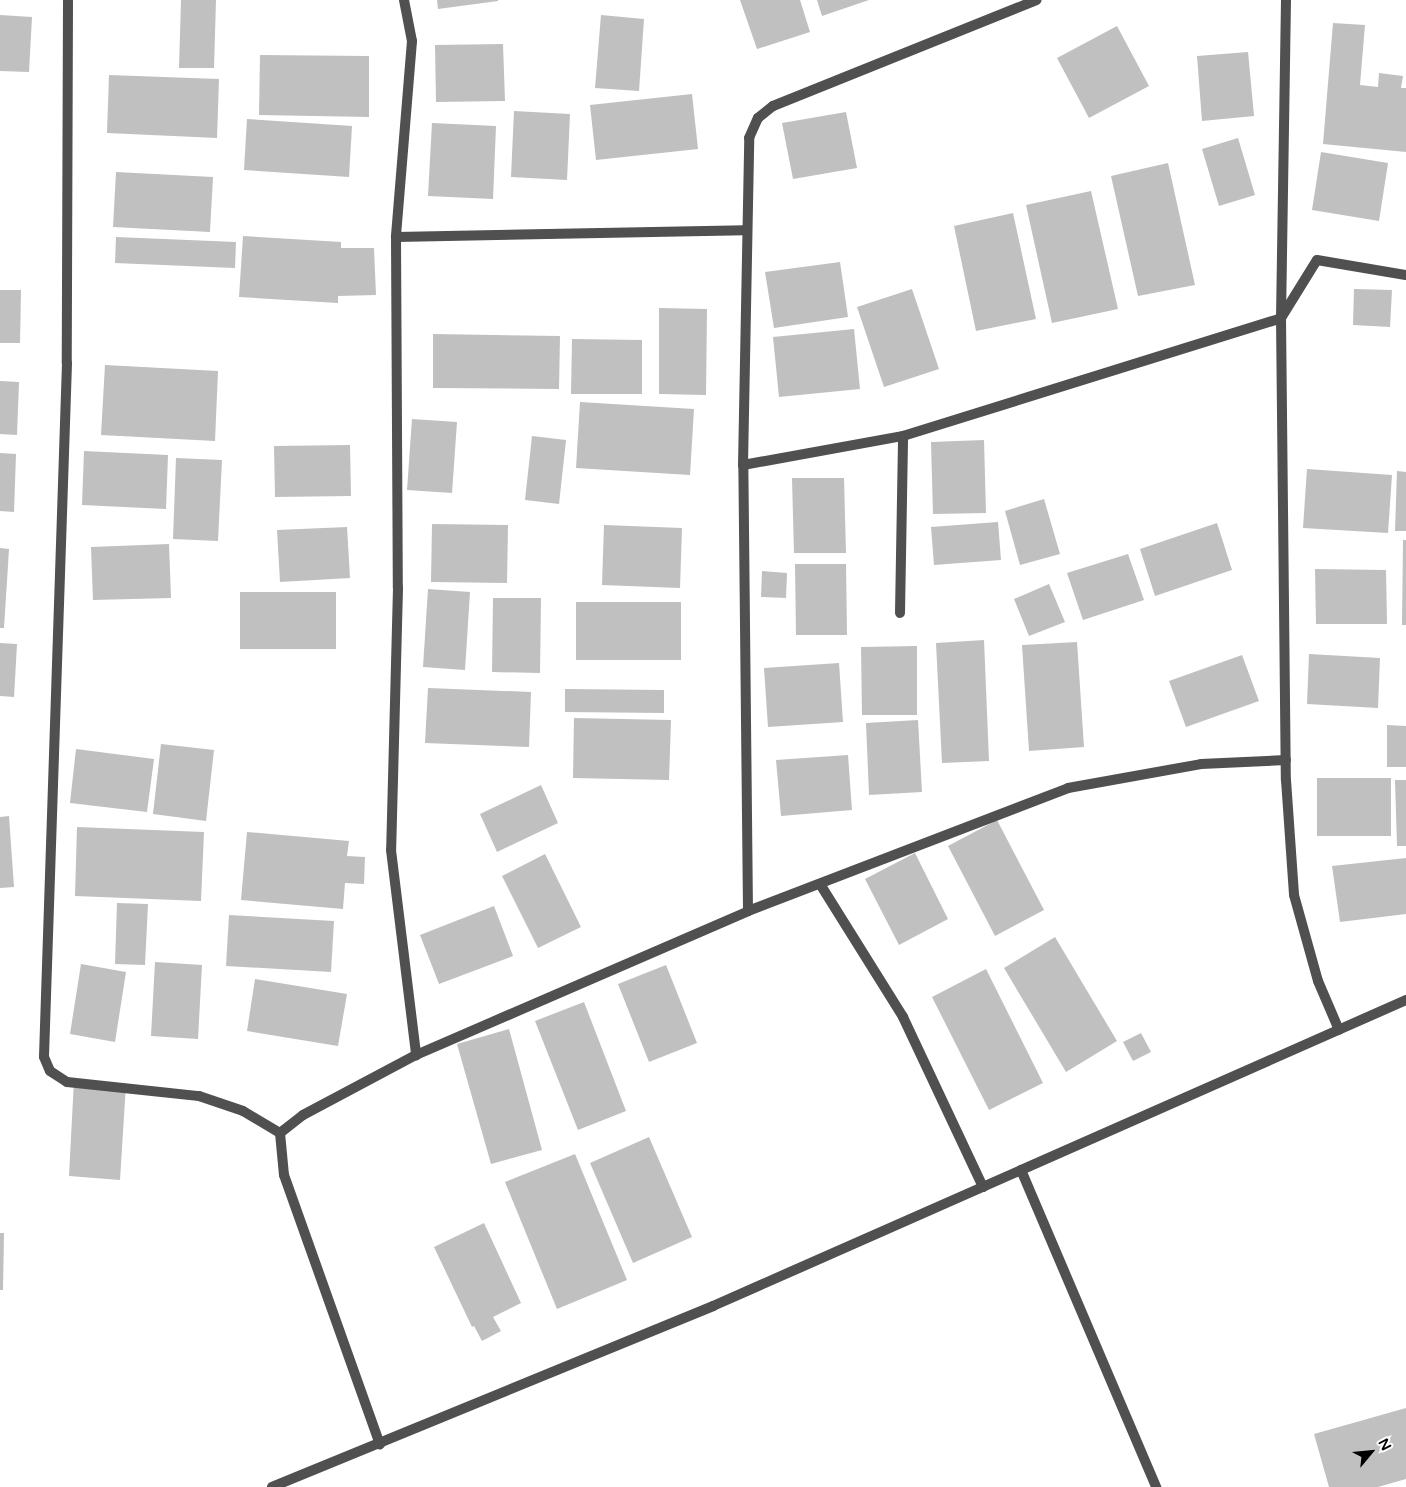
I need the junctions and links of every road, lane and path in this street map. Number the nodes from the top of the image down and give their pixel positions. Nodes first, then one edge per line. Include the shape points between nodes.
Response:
1 (68, 0) edge
2 (404, 0) edge
3 (1037, 0) edge
4 (1286, 0) edge
5 (745, 230) junction
6 (396, 237) junction
7 (1406, 275) edge
8 (1281, 318) junction
9 (903, 436) junction
10 (743, 465) junction
11 (900, 613) dead end
12 (1286, 760) junction
13 (820, 884) junction
14 (748, 911) junction
15 (1406, 1000) edge
16 (1339, 1030) junction
17 (416, 1055) junction
18 (280, 1133) junction
19 (1021, 1170) junction
20 (983, 1187) junction
21 (380, 1444) junction
22 (272, 1487) edge
23 (1156, 1487) edge

1 - 18 street via 67,363 44,1057 50,1072 67,1082 199,1096 243,1111
2 - 6 street via 412,41
3 - 5 street via 773,106 758,118 749,138
4 - 8 street
5 - 6 street
5 - 10 street
6 - 17 street via 398,588 391,850
7 - 8 street via 1316,260
8 - 9 street
8 - 12 street
9 - 10 street
9 - 11 street
10 - 14 street
12 - 13 street via 1201,764 1068,788
12 - 16 street via 1294,895 1318,981
13 - 14 street
13 - 20 street via 903,1017
14 - 17 street
15 - 16 street
16 - 19 street
17 - 18 street via 303,1115
18 - 21 street via 284,1175
19 - 20 street
19 - 23 street
20 - 21 street via 713,1306
21 - 22 street

